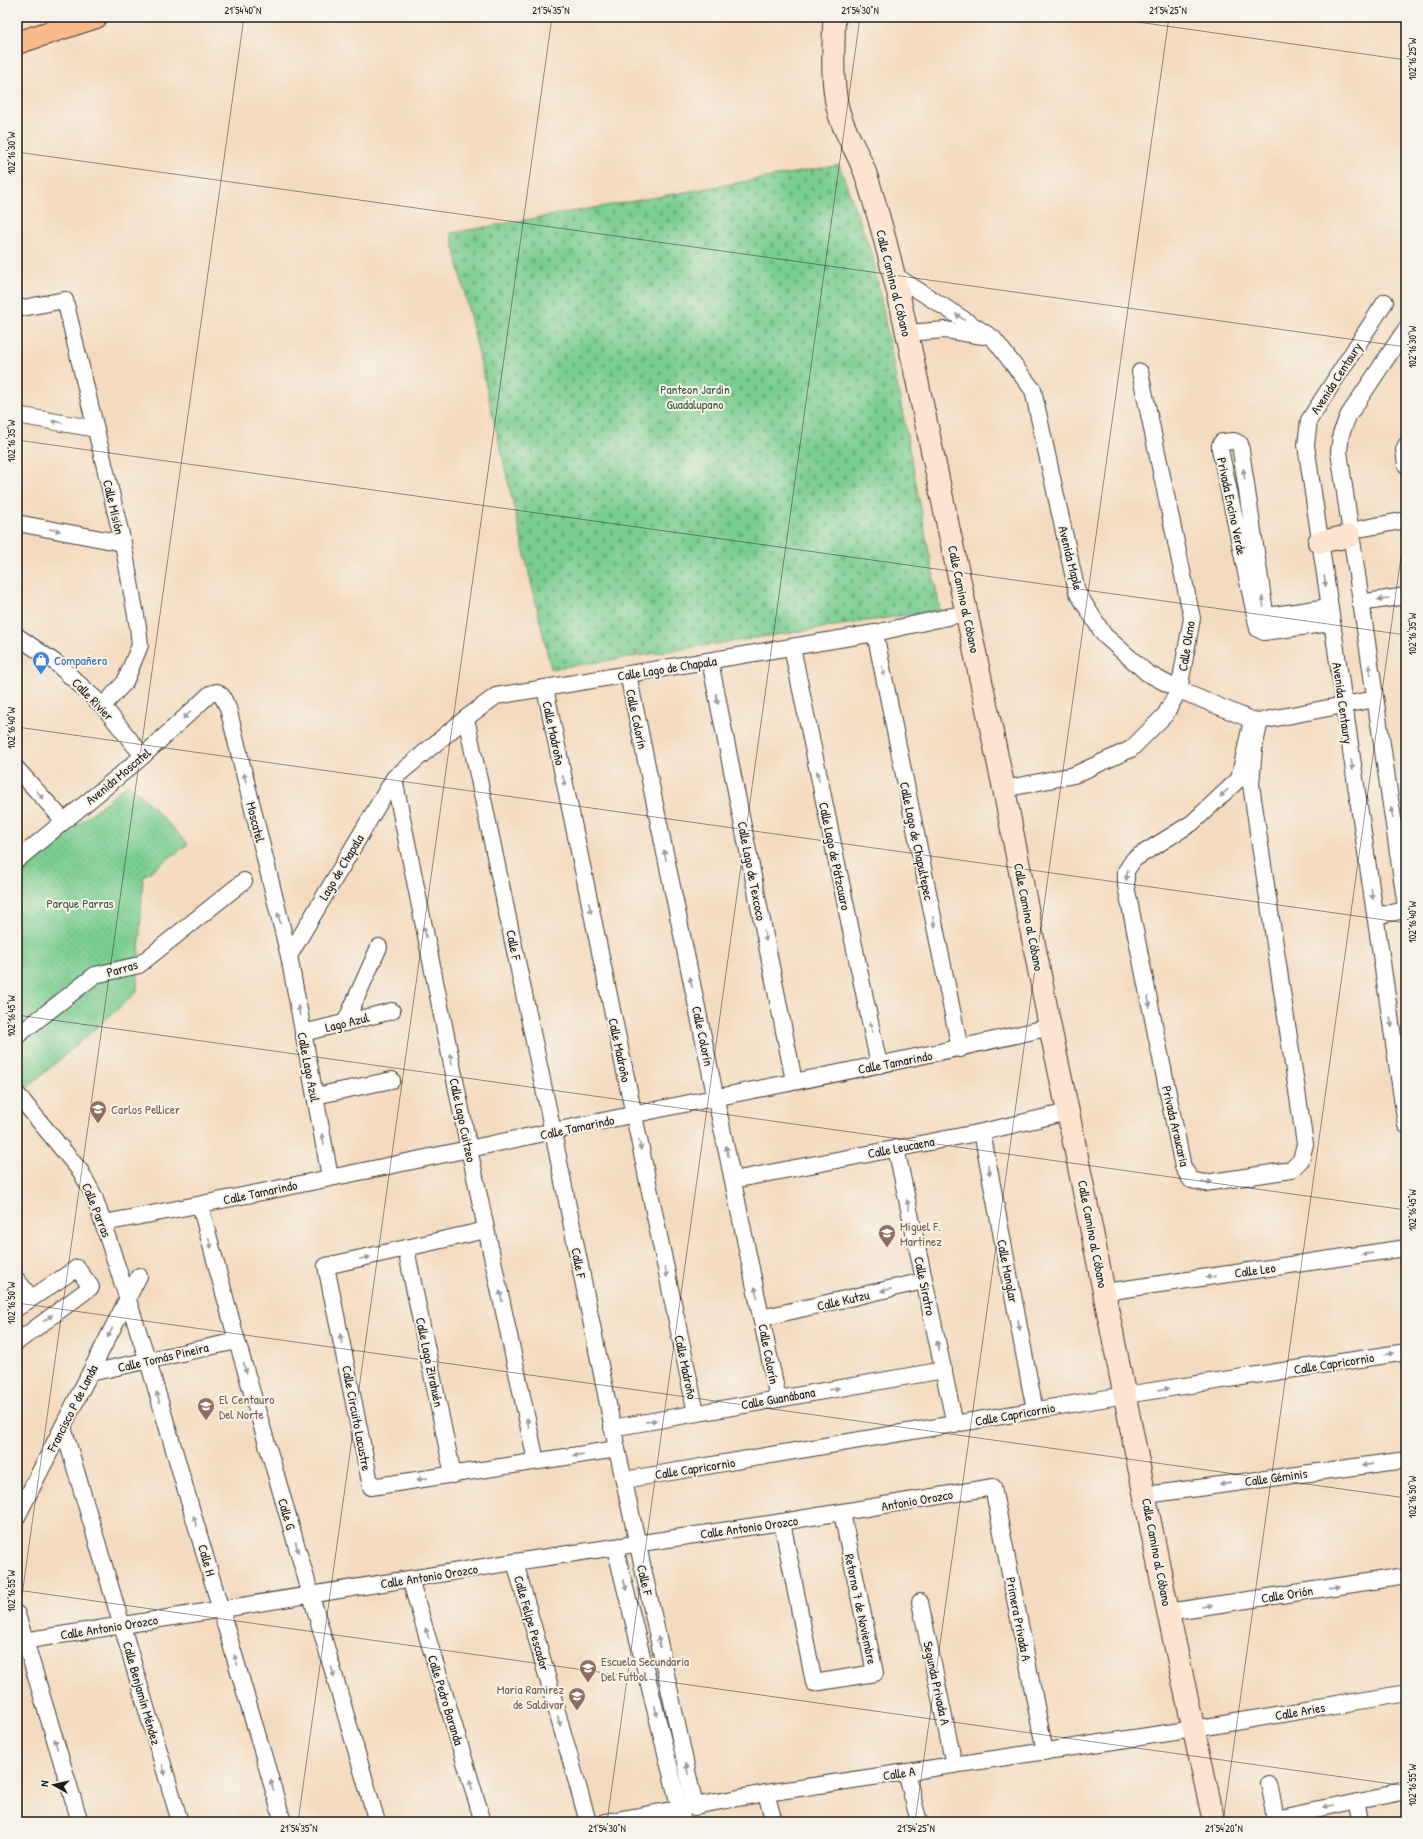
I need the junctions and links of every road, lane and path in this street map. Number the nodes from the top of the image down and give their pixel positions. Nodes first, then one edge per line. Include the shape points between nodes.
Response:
1 (96, 17) edge
2 (834, 17) edge
3 (17, 43) edge
4 (894, 275) junction
5 (1385, 302) dead end
6 (17, 308) edge
7 (1406, 329) edge
8 (907, 333) junction
9 (993, 338) junction
10 (1140, 372) dead end
11 (17, 415) edge
12 (96, 429) junction
13 (1406, 445) edge
14 (1406, 465) edge
15 (1406, 520) edge
16 (17, 523) edge
17 (1406, 531) edge
18 (1350, 536) junction
19 (1319, 542) junction
20 (123, 543) junction
21 (1406, 596) edge
22 (1360, 603) junction
23 (966, 613) junction
24 (1330, 615) junction
25 (875, 633) junction
26 (17, 636) edge
27 (792, 648) junction
28 (710, 661) junction
29 (628, 674) junction
30 (545, 688) junction
31 (1179, 690) junction
32 (217, 692) joint
33 (1375, 699) junction
34 (1343, 704) junction
35 (103, 706) junction
36 (466, 718) junction
37 (1256, 720) junction
38 (143, 756) junction
39 (17, 769) edge
40 (394, 778) junction
41 (1245, 782) junction
42 (1004, 788) junction
43 (64, 821) junction
44 (1401, 844) edge
45 (17, 860) edge
46 (244, 881) dead end
47 (1406, 907) edge
48 (1406, 910) edge
49 (1375, 916) junction
50 (379, 947) dead end
51 (289, 956) junction
52 (392, 1011) dead end
53 (345, 1023) junction
54 (1050, 1027) junction
55 (303, 1034) junction
56 (17, 1036) edge
57 (960, 1049) junction
58 (879, 1065) junction
59 (392, 1080) dead end
60 (794, 1081) junction
61 (17, 1094) edge
62 (315, 1096) junction
63 (715, 1097) junction
64 (1068, 1112) junction
65 (633, 1114) junction
66 (1406, 1125) edge
67 (553, 1132) junction
68 (982, 1132) junction
69 (896, 1148) junction
70 (469, 1149) junction
71 (330, 1178) junction
72 (733, 1180) junction
73 (200, 1205) junction
74 (104, 1223) junction
75 (486, 1230) junction
76 (1406, 1248) edge
77 (406, 1249) junction
78 (139, 1276) dead end
79 (17, 1280) edge
80 (924, 1281) junction
81 (1105, 1292) junction
82 (31, 1298) junction
83 (128, 1298) junction
84 (17, 1308) edge
85 (762, 1318) junction
86 (237, 1341) junction
87 (17, 1342) edge
88 (1406, 1352) edge
89 (148, 1361) junction
90 (944, 1370) junction
91 (90, 1373) junction
92 (1125, 1395) junction
93 (778, 1399) junction
94 (1035, 1411) junction
95 (696, 1412) junction
96 (955, 1425) junction
97 (63, 1427) junction
98 (612, 1428) junction
99 (617, 1449) junction
100 (1406, 1460) edge
101 (536, 1461) junction
102 (453, 1475) junction
103 (624, 1480) junction
104 (993, 1487) joint
105 (1146, 1495) junction
106 (842, 1513) junction
107 (17, 1517) edge
108 (782, 1522) junction
109 (637, 1543) junction
110 (615, 1547) junction
111 (515, 1562) junction
112 (1406, 1576) edge
113 (410, 1578) junction
114 (311, 1595) junction
115 (920, 1602) dead end
116 (222, 1610) junction
117 (1168, 1612) junction
118 (17, 1614) edge
119 (122, 1625) junction
120 (21, 1642) edge
121 (1406, 1693) edge
122 (1194, 1729) junction
123 (1045, 1752) junction
124 (954, 1765) junction
125 (906, 1772) junction
126 (1269, 1784) dead end
127 (1406, 1791) edge
128 (766, 1793) junction
129 (1357, 1801) junction
130 (695, 1807) junction
131 (681, 1816) edge
132 (1276, 1820) edge
133 (80, 1822) edge
134 (180, 1822) edge
135 (283, 1822) edge
136 (377, 1822) edge
137 (483, 1822) edge
138 (588, 1822) edge
139 (605, 1822) edge
140 (774, 1822) edge
141 (919, 1822) edge
142 (1214, 1822) edge
143 (1361, 1822) edge

1 - 3 main road
2 - 4 street, Calle Camino al Cóbano via 836,104 866,176
4 - 8 street, Calle Camino al Cóbano
9 -> 4 street, Avenida Maple
5 - 19 street, Avenida Centaury via 1309,420 1306,445
6 - 12 street, Calle Misión via 65,300
7 - 18 street via 1348,416 1341,434 1339,452
8 - 9 street via 945,330
8 - 23 street, Calle Camino al Cóbano
9 - 31 street, Avenida Maple via 1033,390 1077,592 1104,636 1148,673
10 - 31 street, Calle Olmo via 1192,618
12 -> 11 street
12 - 20 street, Calle Misión
13 - 14 street
15 - 18 street
16 -> 20 street
17 - 18 street
18 - 19 street
18 - 22 street
19 -> 24 street, Avenida Centaury
20 - 35 street, Calle Misión via 140,645 125,682
21 -> 22 street
33 -> 22 street
23 - 25 street, Calle Lago de Chapala
23 - 42 street, Calle Camino al Cóbano
24 -> 24 street, Privada Encino Verde via 1267,616 1240,444 1234,441 1222,442 1220,450 1258,629 1264,632
24 - 34 street, Avenida Centaury
25 - 27 street, Calle Lago de Chapala
25 -> 57 street, Calle Lago de Chapultepec
26 - 35 street, Calle Rivier via 56,663
27 - 28 street, Calle Lago de Chapala
58 -> 27 street, Calle Lago de Pátzcuaro
28 - 29 street, Calle Lago de Chapala
28 -> 60 street, Calle Lago de Texcoco
29 - 30 street, Calle Lago de Chapala
63 -> 29 street, Calle Colorín
30 - 36 street, Calle Lago de Chapala via 496,696
30 -> 65 street, Calle Madroño
31 - 37 street, Avenida Maple
31 - 42 street, Calle Olmo via 1165,715 1132,749 1074,775
32 -> 38 street, Avenida Moscatel via 210,694
51 -> 32 street, Moscatel via 228,708
33 - 34 street
44 -> 33 street
34 - 37 street
34 -> 49 street, Avenida Centaury
35 - 38 street, Calle Rivier
36 - 40 street, Calle Lago de Chapala
36 - 67 street, Calle F
37 - 41 street, Privada Araucaria
38 - 43 street, Avenida Moscatel
39 -> 43 street
40 - 51 street, Lago de Chapala
70 -> 40 street, Calle Lago Cuitzeo
41 -> 41 street, Privada Araucaria via 1192,823 1134,859 1126,871 1126,886 1183,1168 1191,1180 1204,1183 1291,1170 1302,1160 1305,1144
42 - 54 street, Calle Camino al Cóbano
43 - 45 street, Avenida Moscatel
44 - 47 street
46 - 56 street, Parras via 139,965 95,975
48 - 49 street
49 -> 66 street, Avenida Centaury
50 - 53 street
55 -> 51 street, Calle Lago Azul
52 - 53 street, Lago Azul
53 - 55 street, Lago Azul
54 - 57 street, Calle Tamarindo
54 - 64 street, Calle Camino al Cóbano
55 - 62 street, Calle Lago Azul
57 - 58 street, Calle Tamarindo
58 - 60 street, Calle Tamarindo
59 - 62 street
60 - 63 street, Calle Tamarindo
61 - 74 street, Calle Parras via 81,1172
71 -> 62 street, Calle Lago Azul
63 - 65 street, Calle Tamarindo
72 -> 63 street, Calle Colorín
64 - 68 street, Calle Leucaena
64 - 81 street, Calle Camino al Cóbano
65 - 67 street, Calle Tamarindo
65 -> 95 street, Calle Madroño
67 - 70 street, Calle Tamarindo
67 - 98 street, Calle F
68 - 69 street, Calle Leucaena
68 -> 94 street, Calle Manglar
69 - 72 street, Calle Leucaena
80 -> 69 street, Calle Siratro
70 - 71 street, Calle Tamarindo
70 - 75 street, Calle Lago Cuitzeo
71 - 73 street, Calle Tamarindo
85 -> 72 street, Calle Colorín
73 - 74 street, Calle Tamarindo
73 -> 86 street, Calle G
74 - 83 street, Calle Parras
75 - 77 street, Calle Circuito Lacustre
101 -> 75 street, Calle Lago Cuitzeo
76 -> 81 street, Calle Leo
77 - 102 street, Calle Lago Zirahuén
102 -> 77 street, Calle Circuito Lacustre via 371,1487 326,1266
78 - 83 street, Francisco P de Landa
79 - 82 street
80 -> 85 street, Calle Kutzu
90 -> 80 street, Calle Siratro
81 - 92 street, Calle Camino al Cóbano
82 - 84 street
87 -> 82 street via 91,1287 77,1268
83 - 89 street, Calle H
83 -> 91 street, Francisco P de Landa
85 - 93 street, Calle Colorín
86 - 89 street, Calle Tomás Pineira
86 -> 114 street, Calle G
92 -> 88 street, Calle Capricornio
89 - 91 street, Calle Tomás Pineira
116 -> 89 street, Calle H
93 -> 90 street, Calle Guanábana
90 - 96 street, Calle Siratro
91 - 97 street, Francisco P de Landa
92 - 94 street, Calle Capricornio
92 - 105 street, Calle Camino al Cóbano
93 - 95 street, Calle Guanábana
94 - 96 street, Calle Capricornio
98 -> 95 street, Calle Guanábana
96 - 103 street, Calle Capricornio
97 - 107 street, Francisco P de Landa
97 - 119 street, Calle Benjamín Méndez
98 - 99 street, Calle F
99 -> 101 street, Calle Circuito Lacustre
99 - 103 street, Calle F
100 -> 105 street, Calle Géminis
101 - 102 street, Calle Circuito Lacustre
103 - 109 street, Calle F
104 - 106 street, Antonio Orozco
104 - 123 street, Primera Privada A
105 - 117 street, Calle Camino al Cóbano
106 - 108 street, Calle Antonio Orozco
106 - 108 street, Retorno 7 de Noviembre via 875,1673 814,1683
108 - 109 street, Calle Antonio Orozco
109 - 110 street, Calle Antonio Orozco
130 -> 109 street, Calle F
110 - 111 street, Calle Antonio Orozco
110 -> 131 street, Calle F
111 - 113 street, Calle Antonio Orozco
111 -> 138 street, Calle Felipe Pescador
117 -> 112 street, Calle Orión
113 - 114 street, Calle Antonio Orozco
137 -> 113 street, Calle Pedro Baranda
114 - 116 street, Calle Antonio Orozco
114 -> 136 street, Calle G
115 - 124 street, Segunda Privada A
116 - 119 street, Calle Antonio Orozco
135 -> 116 street, Calle H
117 - 122 street, Calle Camino al Cóbano
118 - 120 street
119 - 120 street, Calle Antonio Orozco
119 -> 134 street, Calle Benjamín Méndez
133 -> 120 street
121 - 122 street, Calle Aries
122 - 123 street, Calle A
122 - 142 street, Calle Camino al Cóbano
123 - 124 street, Calle A
124 - 125 street, Calle A
125 - 128 street, Calle A
125 - 141 street
126 - 132 street
127 - 129 street
128 - 130 street, Calle A
128 - 140 street
129 -> 132 street
129 - 143 street
130 - 131 street, Calle A
131 - 139 street, Calle A

